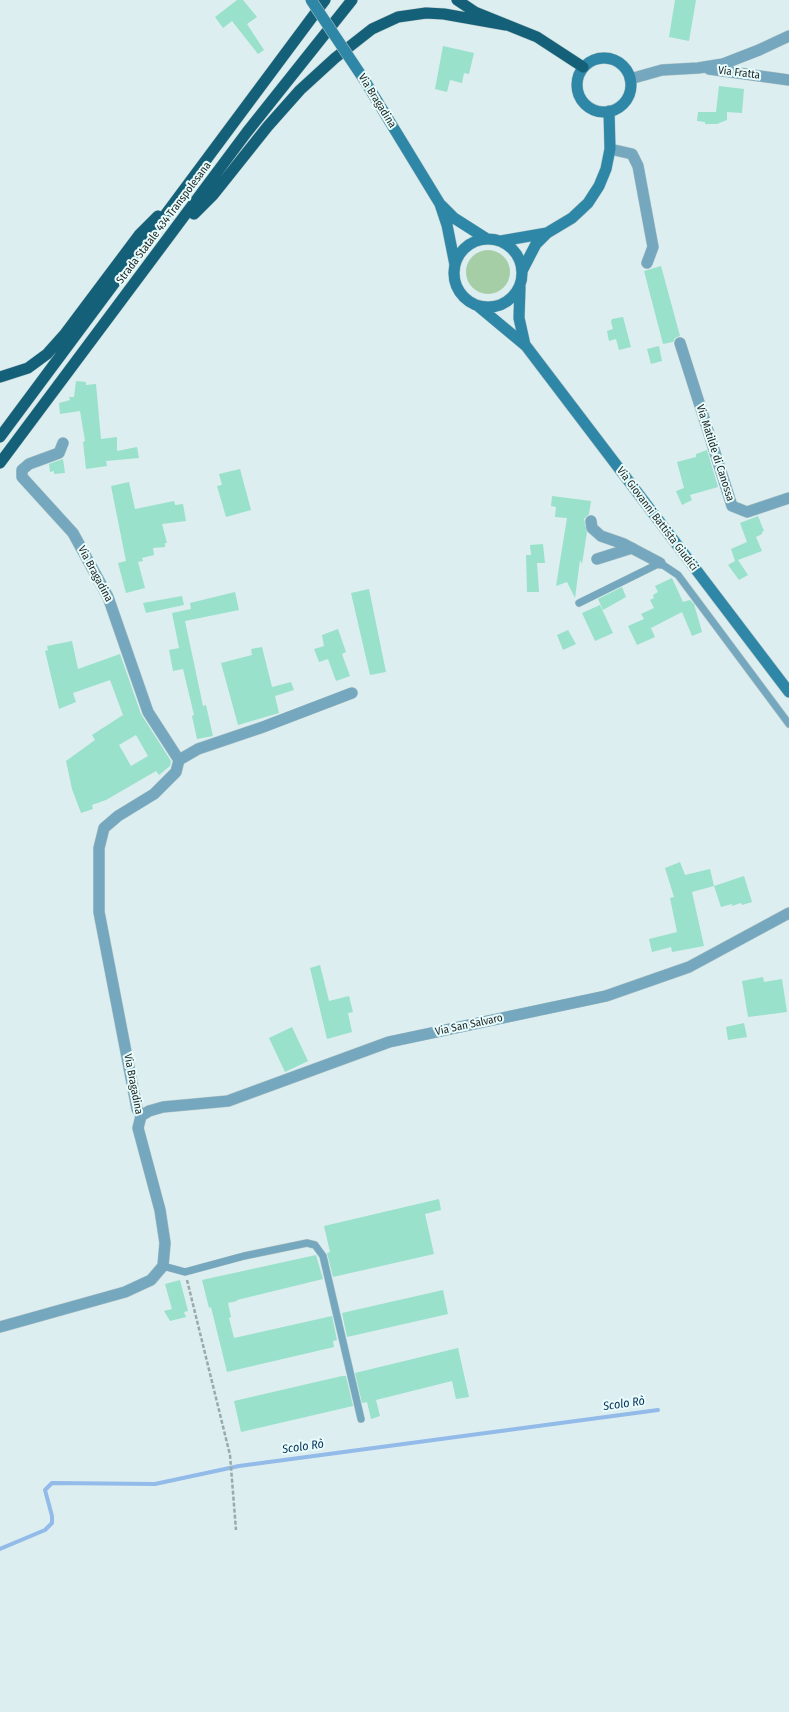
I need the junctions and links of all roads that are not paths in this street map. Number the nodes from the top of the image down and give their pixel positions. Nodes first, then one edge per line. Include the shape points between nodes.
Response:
1 (311, 0) edge
2 (325, 0) edge
3 (352, 0) edge
4 (457, 0) edge
5 (506, 25) junction
6 (789, 36) edge
7 (583, 68) junction
8 (698, 68) junction
9 (786, 78) edge
10 (630, 79) junction
11 (610, 111) junction
12 (610, 149) junction
13 (182, 194) junction
14 (440, 204) junction
15 (547, 233) junction
16 (487, 238) junction
17 (167, 241) junction
18 (501, 241) junction
19 (647, 263) dead end
20 (455, 265) junction
21 (522, 271) junction
22 (521, 283) junction
23 (478, 306) junction
24 (680, 343) dead end
25 (526, 346) junction
26 (0, 377) edge
27 (0, 437) edge
28 (63, 443) dead end
29 (0, 463) edge
30 (789, 498) edge
31 (591, 521) dead end
32 (632, 548) junction
33 (597, 559) dead end
34 (660, 563) junction
35 (579, 603) dead end
36 (789, 692) edge
37 (352, 693) dead end
38 (789, 724) edge
39 (179, 760) junction
40 (789, 913) edge
41 (141, 1116) junction
42 (163, 1266) junction
43 (0, 1327) edge
44 (361, 1420) dead end

1 - 14 main road, Via Bragadina, bridge via 365,81
2 - 13 highway, Strada Statale 434 Transpolesana
3 - 17 highway, Strada Statale 434 Transpolesana via 247,132
4 - 5 highway via 475,12
5 - 7 highway via 537,37
5 - 17 highway via 426,13 398,17 372,29 300,90 213,195
6 - 8 street via 723,64
7 - 10 main road via 598,58 612,59 624,66
7 - 11 main road via 577,83 580,97 589,108 602,112
8 - 9 street, Via Fratta
8 - 10 street via 662,70
10 - 11 main road via 627,100
11 - 12 main road
12 - 15 main road via 606,169 588,203 572,218
12 - 19 street via 632,154 638,166 653,247
13 - 26 highway via 139,235 47,354 28,368
13 - 27 highway, Strada Statale 434 Transpolesana
14 - 16 main road, Via Bragadina via 454,218
14 - 20 main road, Via Bragadina
15 - 18 main road
15 - 21 main road via 536,244
16 - 18 main road
16 - 20 main road via 467,246
17 - 29 highway, Strada Statale 434 Transpolesana
18 - 21 main road via 516,253
20 - 23 main road via 454,278 458,290
21 - 22 main road
22 - 23 main road via 509,300 499,305
22 - 25 main road, Via Giovanni Battista Giudici via 519,318
23 - 25 main road, Via Giovanni Battista Giudici
24 - 30 street, Via Matilde di Canossa via 732,506 747,512
25 - 36 main road, Via Giovanni Battista Giudici
28 - 39 street, Via Bragadina via 59,453 29,464 22,470 22,477 73,534 108,597 148,712
31 - 32 street via 592,528 600,536
32 - 33 street
32 - 34 street
34 - 35 lane
34 - 38 lane via 678,575
37 - 39 street via 198,749
39 - 41 street, Via Bragadina via 176,772 154,794 118,816 104,828 100,848 99,912 137,1108
40 - 41 street, Via San Salvaro via 689,967 606,996 389,1042 228,1101 163,1107
41 - 42 street, Via Bragadina via 138,1128 166,1243
42 - 43 street via 152,1280 125,1292
42 - 44 lane via 185,1272 244,1256 307,1243 315,1245 323,1256

